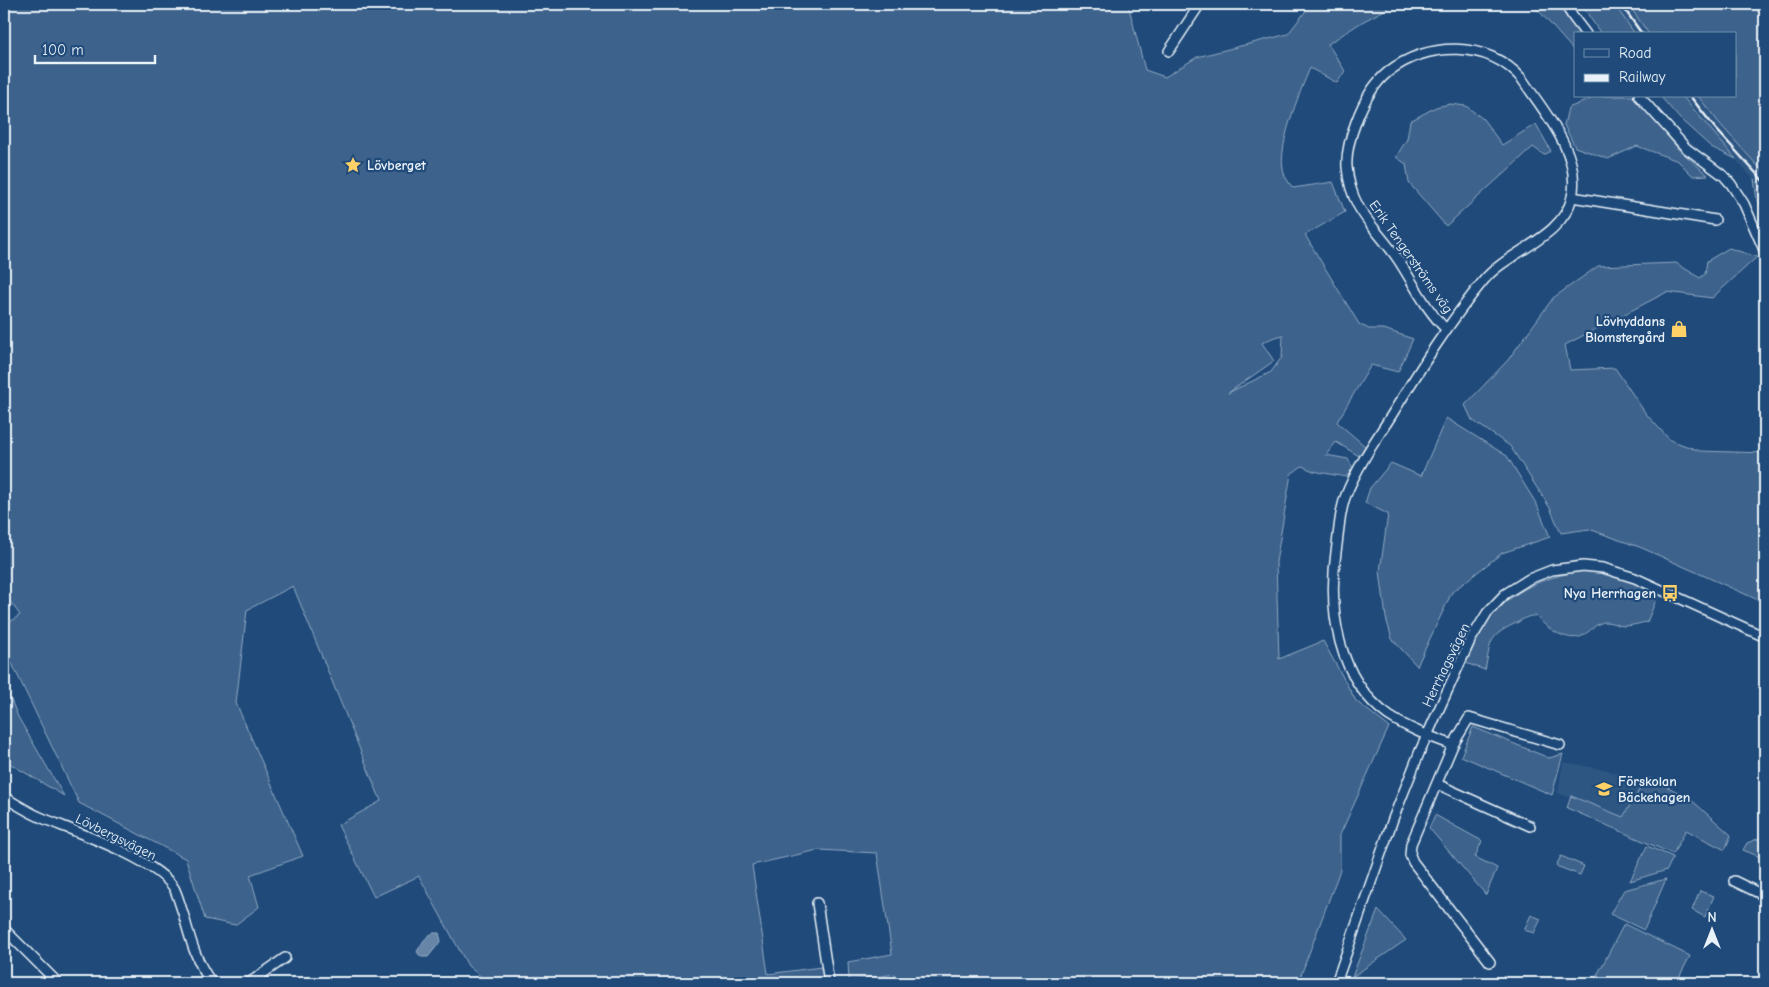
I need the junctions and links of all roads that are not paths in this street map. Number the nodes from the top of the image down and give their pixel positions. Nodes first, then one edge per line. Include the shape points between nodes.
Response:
1 (1200, 4) edge
2 (1565, 4) edge
3 (1584, 32) edge
4 (1169, 51) dead end
5 (1641, 98) edge
6 (1572, 197) junction
7 (1715, 220) dead end
8 (1765, 252) edge
9 (1446, 329) junction
10 (1765, 637) edge
11 (1427, 736) junction
12 (1453, 745) junction
13 (1560, 745) dead end
14 (1438, 784) junction
15 (4, 797) edge
16 (1530, 826) dead end
17 (1734, 881) dead end
18 (1765, 896) edge
19 (817, 903) dead end
20 (4, 928) edge
21 (285, 958) dead end
22 (1490, 962) dead end
23 (58, 983) edge
24 (212, 983) edge
25 (249, 983) edge
26 (829, 983) edge
27 (1336, 983) edge

1 - 4 street
2 - 3 street
5 - 8 street via 1686,148 1731,184 1744,204
6 - 7 street
6 - 9 street, Erik Tengerströms väg via 1550,231 1492,271
6 - 9 street, Erik Tengerströms väg via 1572,164 1566,146 1522,79 1504,63 1476,52 1437,50 1401,63 1378,82 1363,105 1353,131 1347,165 1350,183 1359,209 1397,259 1435,319
9 - 11 street, Erik Tengerströms väg via 1351,482 1342,508 1334,564 1333,602 1337,633 1354,676 1382,710
10 - 11 street, Herrhagsvägen via 1618,571 1593,566 1552,570 1519,584 1487,613 1470,642
11 - 12 street
11 - 27 street, Herrhagsvägen via 1393,819
12 - 13 street via 1469,718
12 - 14 street
14 - 16 street
14 - 22 street via 1410,855
15 - 24 street, Lövbergsvägen via 38,816 141,861 164,877 175,890 196,957
17 - 18 street
19 - 26 street
20 - 23 street
21 - 25 street

